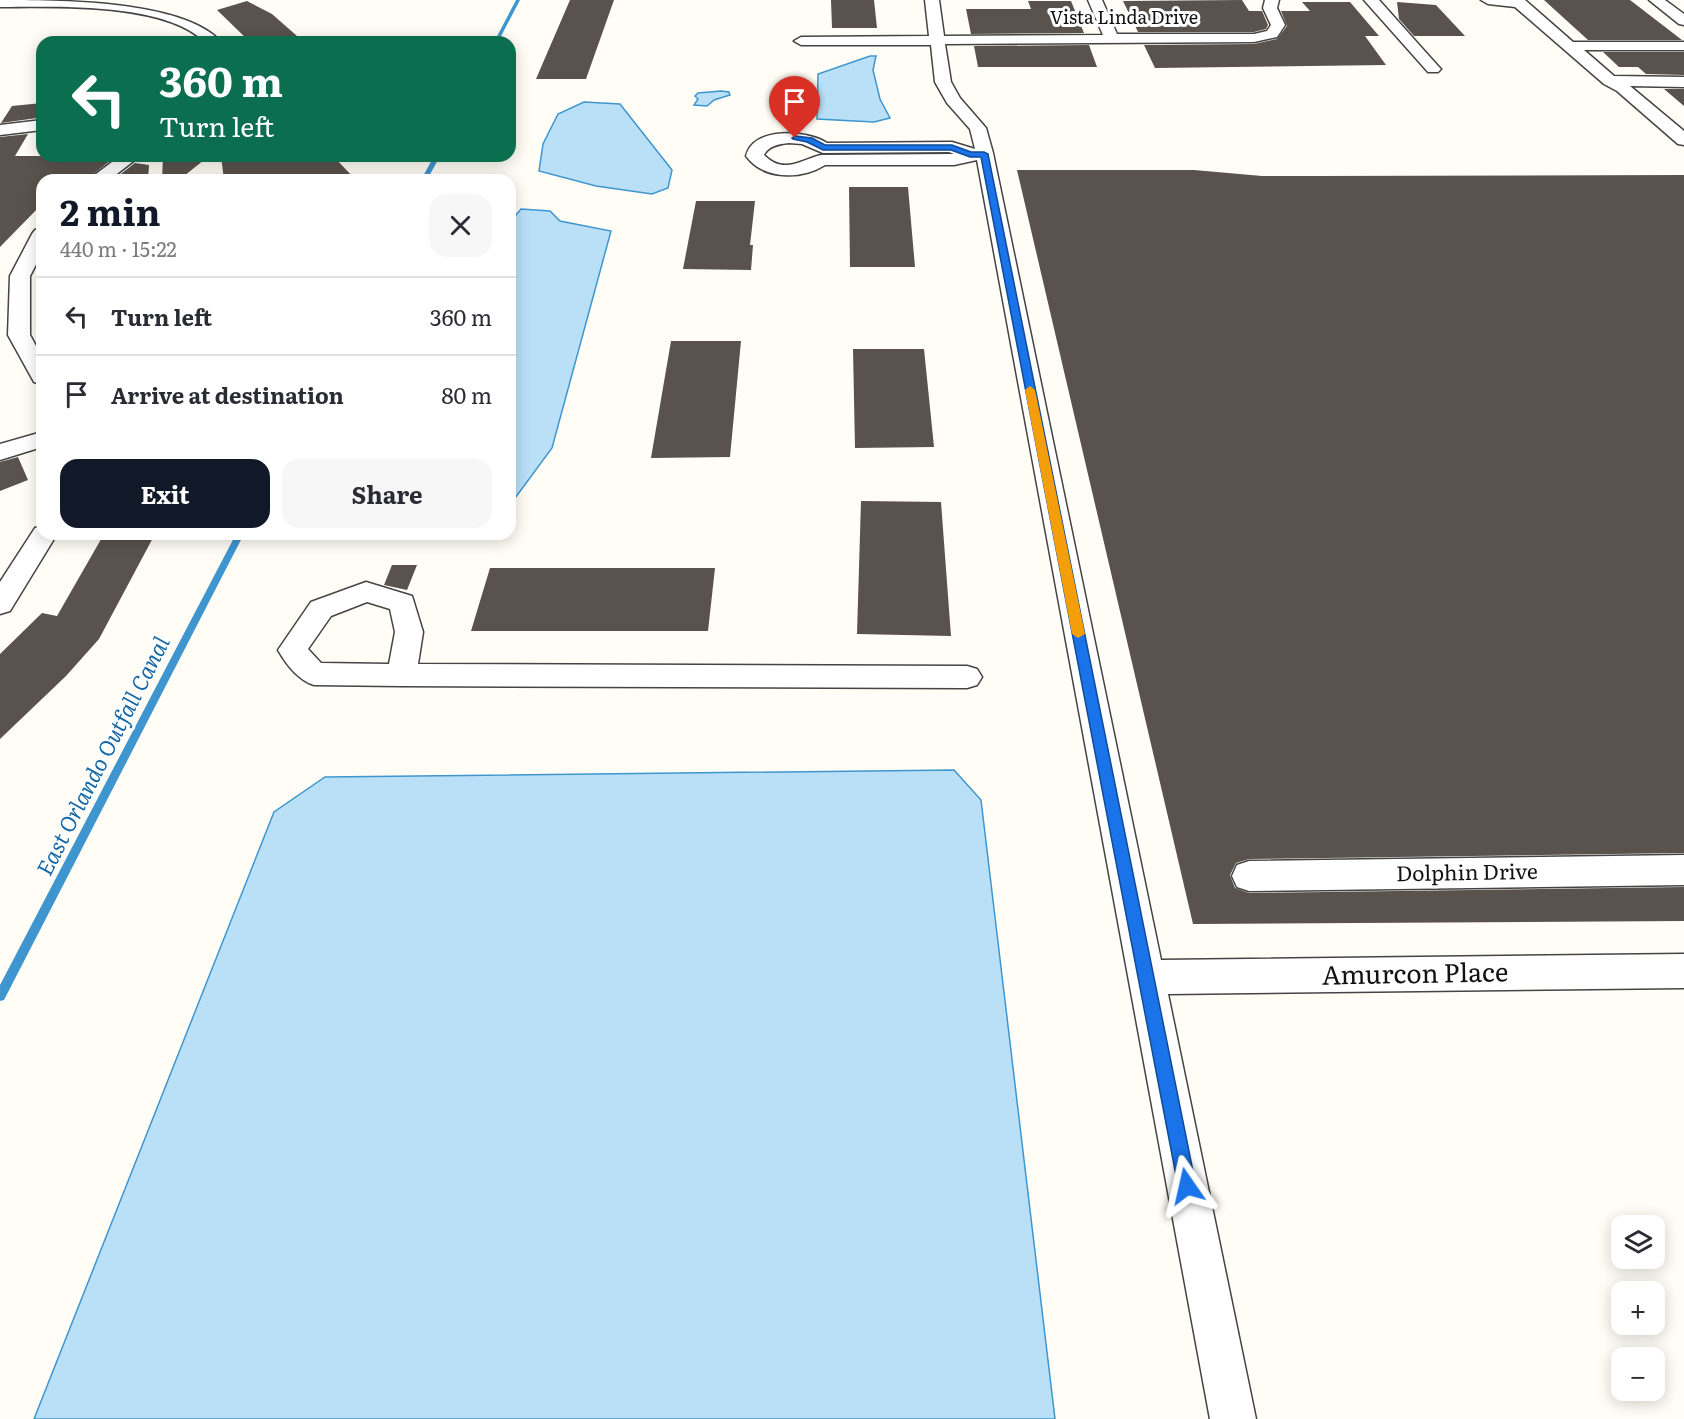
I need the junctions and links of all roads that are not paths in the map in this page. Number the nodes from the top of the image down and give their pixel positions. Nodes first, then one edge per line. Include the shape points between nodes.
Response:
1 (932, 0) edge
2 (1095, 0) edge
3 (1272, 0) edge
4 (1371, 0) edge
5 (1488, 0) edge
6 (1656, 0) edge
7 (66, 2) edge
8 (1518, 2) edge
9 (0, 3) edge
10 (1684, 21) edge
11 (210, 36) edge
12 (1111, 37) junction
13 (938, 39) junction
14 (801, 41) dead end
15 (1569, 46) junction
16 (1684, 46) edge
17 (1433, 69) dead end
18 (1610, 81) junction
19 (1684, 82) edge
20 (36, 126) edge
21 (0, 130) edge
22 (1684, 140) edge
23 (1684, 151) edge
24 (822, 154) dead end
25 (977, 154) junction
26 (122, 162) edge
27 (106, 174) edge
28 (36, 245) edge
29 (36, 330) edge
30 (10, 338) edge
31 (36, 370) edge
32 (36, 441) edge
33 (0, 452) edge
34 (40, 540) edge
35 (0, 604) edge
36 (400, 675) dead end
37 (967, 677) dead end
38 (1684, 870) edge
39 (1250, 876) dead end
40 (1684, 971) edge
41 (1146, 977) junction
42 (1233, 1419) edge

1 - 13 street
2 - 12 street
3 - 12 street, Vista Linda Drive via 1270,8 1278,25 1272,34 1254,38
4 - 17 street
5 - 8 street
6 - 10 street
7 - 9 street
7 - 11 street via 139,7 186,20
8 - 15 street
12 - 13 street, Vista Linda Drive
13 - 14 street, Vista Linda Drive
13 - 25 street via 943,82 952,100 978,128
15 - 16 street
15 - 18 street
18 - 19 street
18 - 22 street
18 - 23 street via 1608,87
20 - 21 street
24 - 25 street via 954,160
25 - 41 street
26 - 27 street
28 - 30 street via 20,276
29 - 30 street
30 - 31 street
32 - 33 street
34 - 35 street
36 - 37 street
38 - 39 street, Dolphin Drive
40 - 41 street, Amurcon Place
41 - 42 street

